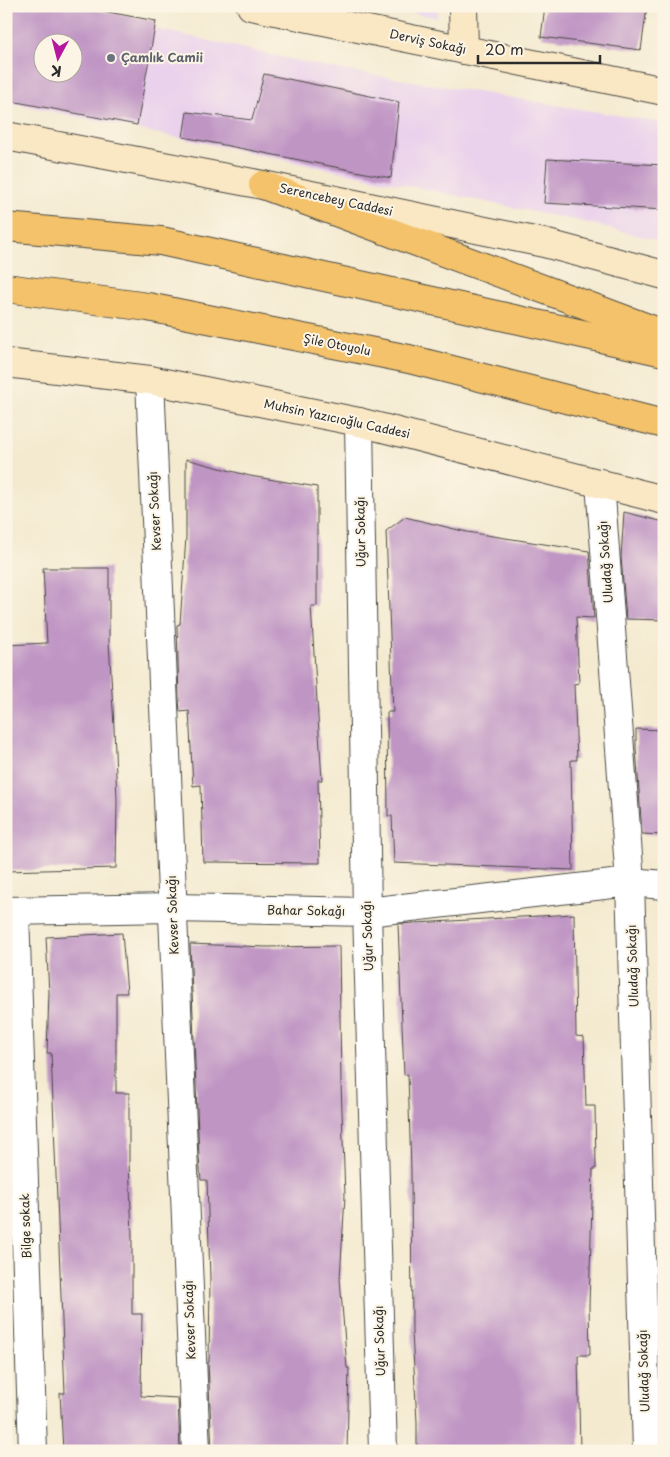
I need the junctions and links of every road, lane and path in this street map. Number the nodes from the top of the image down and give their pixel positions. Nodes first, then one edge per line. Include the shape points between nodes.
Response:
1 (251, 6) edge
2 (463, 6) edge
3 (464, 50) junction
4 (664, 90) edge
5 (6, 136) edge
6 (262, 185) junction
7 (6, 227) edge
8 (664, 275) edge
9 (6, 288) edge
10 (664, 334) edge
11 (664, 352) edge
12 (6, 363) edge
13 (150, 380) junction
14 (359, 422) junction
15 (664, 424) edge
16 (600, 483) junction
17 (664, 500) edge
18 (630, 882) junction
19 (664, 884) edge
20 (173, 908) junction
21 (11, 912) edge
22 (367, 912) junction
23 (664, 1429) edge
24 (33, 1451) edge
25 (196, 1451) edge
26 (383, 1451) edge
27 (646, 1451) edge

1 - 3 main road, Derviş Sokağı
2 - 3 main road
3 - 4 main road, Derviş Sokağı
5 - 6 main road, Serencebey Caddesi
6 - 8 main road, Serencebey Caddesi via 544,243
6 - 10 highway
7 - 11 highway via 161,241
9 - 15 highway, Şile Otoyolu via 148,307 409,359
12 - 13 main road, Muhsin Yazıcıoğlu Caddesi
13 - 14 main road, Muhsin Yazıcıoğlu Caddesi
13 - 20 street, Kevser Sokağı
14 - 16 main road, Muhsin Yazıcıoğlu Caddesi
14 - 22 street, Uğur Sokağı
16 - 17 main road, Muhsin Yazıcıoğlu Caddesi
16 - 18 street, Uludağ Sokağı
18 - 19 street, Bahar Sokağı
18 - 22 street, Bahar Sokağı
18 - 27 street, Uludağ Sokağı
20 - 21 street, Bahar Sokağı
20 - 22 street, Bahar Sokağı
20 - 25 street, Kevser Sokağı
21 - 24 street, Bilge sokak
22 - 26 street, Uğur Sokağı
23 - 27 street

